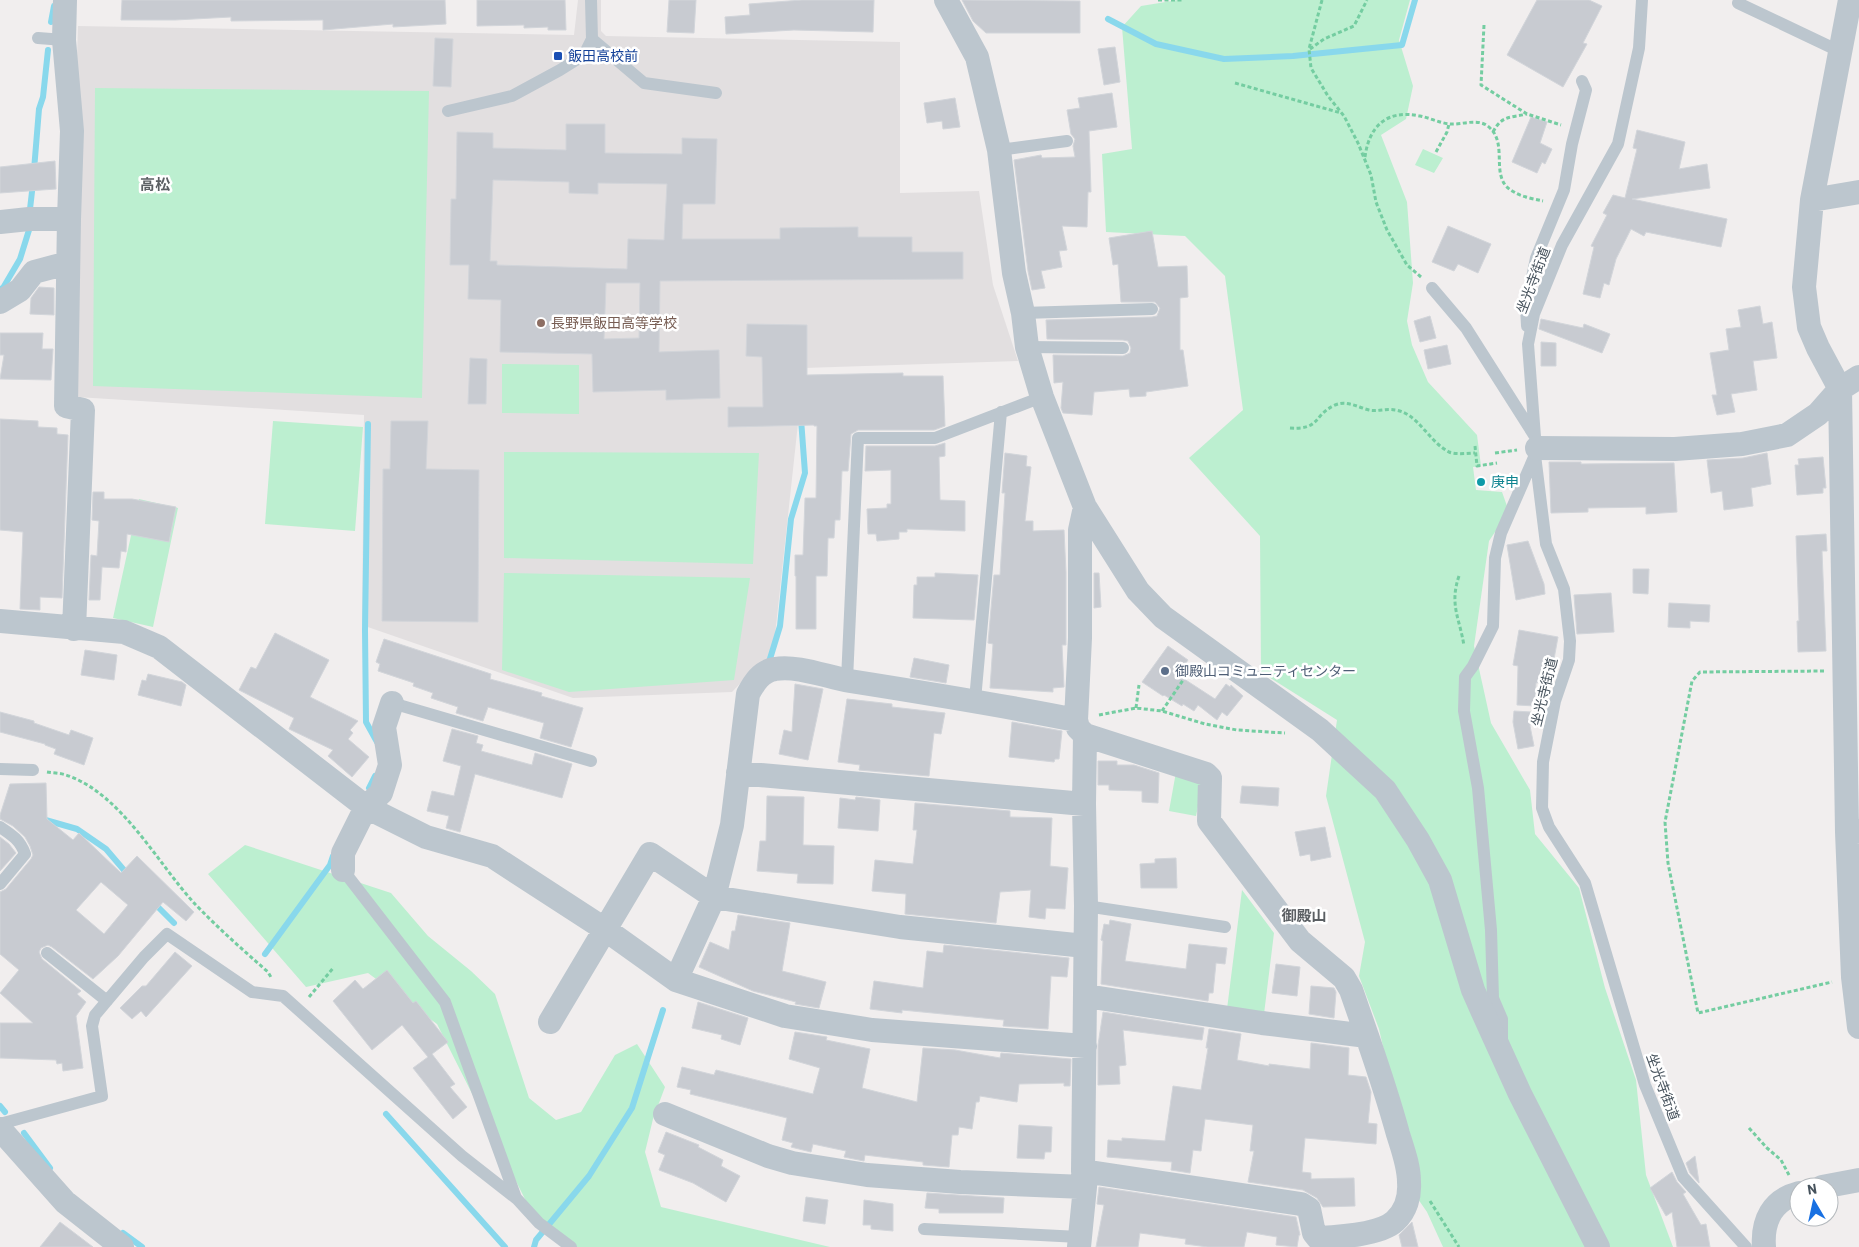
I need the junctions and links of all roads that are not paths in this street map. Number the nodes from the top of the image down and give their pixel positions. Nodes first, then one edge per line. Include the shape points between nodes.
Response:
1 (65, 0) edge
2 (591, 0) edge
3 (946, 0) edge
4 (1642, 0) edge
5 (1850, 0) edge
6 (1738, 3) dead end
7 (38, 38) dead end
8 (592, 39) junction
9 (64, 40) junction
10 (1840, 50) junction
11 (1582, 81) dead end
12 (716, 93) dead end
13 (448, 111) dead end
14 (1067, 141) dead end
15 (999, 150) junction
16 (1859, 192) edge
17 (1812, 200) junction
18 (69, 219) junction
19 (0, 222) edge
20 (68, 263) junction
21 (1432, 288) road end
22 (0, 302) edge
23 (1152, 309) dead end
24 (1023, 313) junction
25 (1528, 344) junction
26 (1027, 347) junction
27 (1123, 348) dead end
28 (1850, 383) edge
29 (1042, 397) junction
30 (1001, 412) junction
31 (1536, 446) junction
32 (1085, 507) junction
33 (0, 621) edge
34 (74, 628) junction
35 (847, 680) junction
36 (975, 700) junction
37 (392, 703) joint
38 (1081, 727) junction
39 (591, 761) dead end
40 (0, 769) edge
41 (33, 770) road end
42 (738, 774) junction
43 (1084, 804) junction
44 (366, 806) junction
45 (0, 827) edge
46 (1853, 831) edge
47 (342, 870) joint
48 (0, 884) edge
49 (714, 896) junction
50 (1086, 906) junction
51 (1225, 927) dead end
52 (606, 930) junction
53 (1085, 946) junction
54 (48, 953) dead end
55 (676, 980) junction
56 (1086, 996) junction
57 (107, 1001) junction
58 (550, 1022) dead end
59 (1859, 1027) edge
60 (1367, 1036) junction
61 (1085, 1046) junction
62 (1502, 1056) junction
63 (665, 1114) dead end
64 (0, 1124) edge
65 (0, 1129) edge
66 (1084, 1179) junction
67 (1859, 1180) edge
68 (1839, 1184) edge
69 (1789, 1196) edge
70 (517, 1199) junction
71 (924, 1229) dead end
72 (1079, 1242) edge
73 (122, 1247) edge
74 (571, 1247) edge
75 (1598, 1247) edge
76 (1746, 1247) edge
77 (1764, 1247) edge

1 - 9 street
2 - 8 lane
3 - 15 street via 977,56
4 - 25 lane, 坐光寺街道 via 1639,48 1618,144 1562,245 1534,314
5 - 10 street
6 - 10 lane
7 - 9 lane
8 - 12 lane via 644,83
8 - 13 lane via 584,54 512,96
9 - 18 street via 72,131
10 - 17 street
11 - 25 lane via 1586,90 1564,190 1536,258 1526,307
14 - 15 lane
15 - 24 street via 1014,274
16 - 17 street
17 - 28 street via 1804,287 1809,327 1818,348
18 - 19 street
18 - 20 street
20 - 22 street via 34,272 20,290
20 - 34 street via 66,406 83,410
21 - 31 lane via 1466,328
23 - 24 lane
24 - 26 street
25 - 31 lane, 坐光寺街道
26 - 27 lane
26 - 29 street
28 - 31 street via 1818,414 1787,435 1742,444 1675,449
28 - 46 street via 1844,671
29 - 30 lane
29 - 32 street
30 - 35 lane via 935,438 858,438
30 - 36 lane
31 - 62 lane via 1501,533 1495,558 1493,626 1465,677 1464,711 1478,788 1490,920 1493,998 1502,1019
31 - 76 lane, 坐光寺街道 via 1546,544 1564,589 1570,642 1543,762 1542,808 1549,827 1586,883 1645,1085 1683,1177
32 - 38 street via 1080,530
32 - 62 street via 1138,591 1163,617 1320,730 1385,790 1440,880 1473,990
33 - 34 street
34 - 44 street via 124,632 160,647
35 - 36 street
35 - 42 street via 787,668 772,669 757,678 748,694
36 - 38 street
37 - 39 lane
37 - 44 street via 384,727 390,765 381,793
38 - 43 street
38 - 60 street via 1210,778 1209,821 1300,941 1344,978
40 - 41 lane
42 - 43 street
42 - 49 street via 732,825
43 - 50 street
44 - 47 street via 343,853
44 - 52 street via 426,837 492,856
45 - 48 lane via 15,836 25,854
46 - 59 street via 1854,977
47 - 70 lane via 444,1002
49 - 52 street via 650,854
49 - 53 street via 900,927
49 - 55 street
50 - 51 lane
50 - 53 street
52 - 55 street
52 - 58 street
53 - 56 street
54 - 57 lane
55 - 61 street via 785,1016 872,1030
56 - 60 street
56 - 61 street
57 - 64 lane via 92,1026 102,1096
57 - 70 lane via 166,934 252,992 283,996 462,1156
60 - 66 street via 1410,1184 1403,1211 1394,1222 1383,1228 1318,1238 1309,1209 1301,1204
61 - 66 street
62 - 75 street
63 - 66 street via 768,1156 876,1176 960,1182
65 - 73 street via 65,1202
66 - 72 street
67 - 68 street
69 - 77 street via 1777,1205 1766,1220
70 - 74 lane via 539,1223
71 - 72 lane

